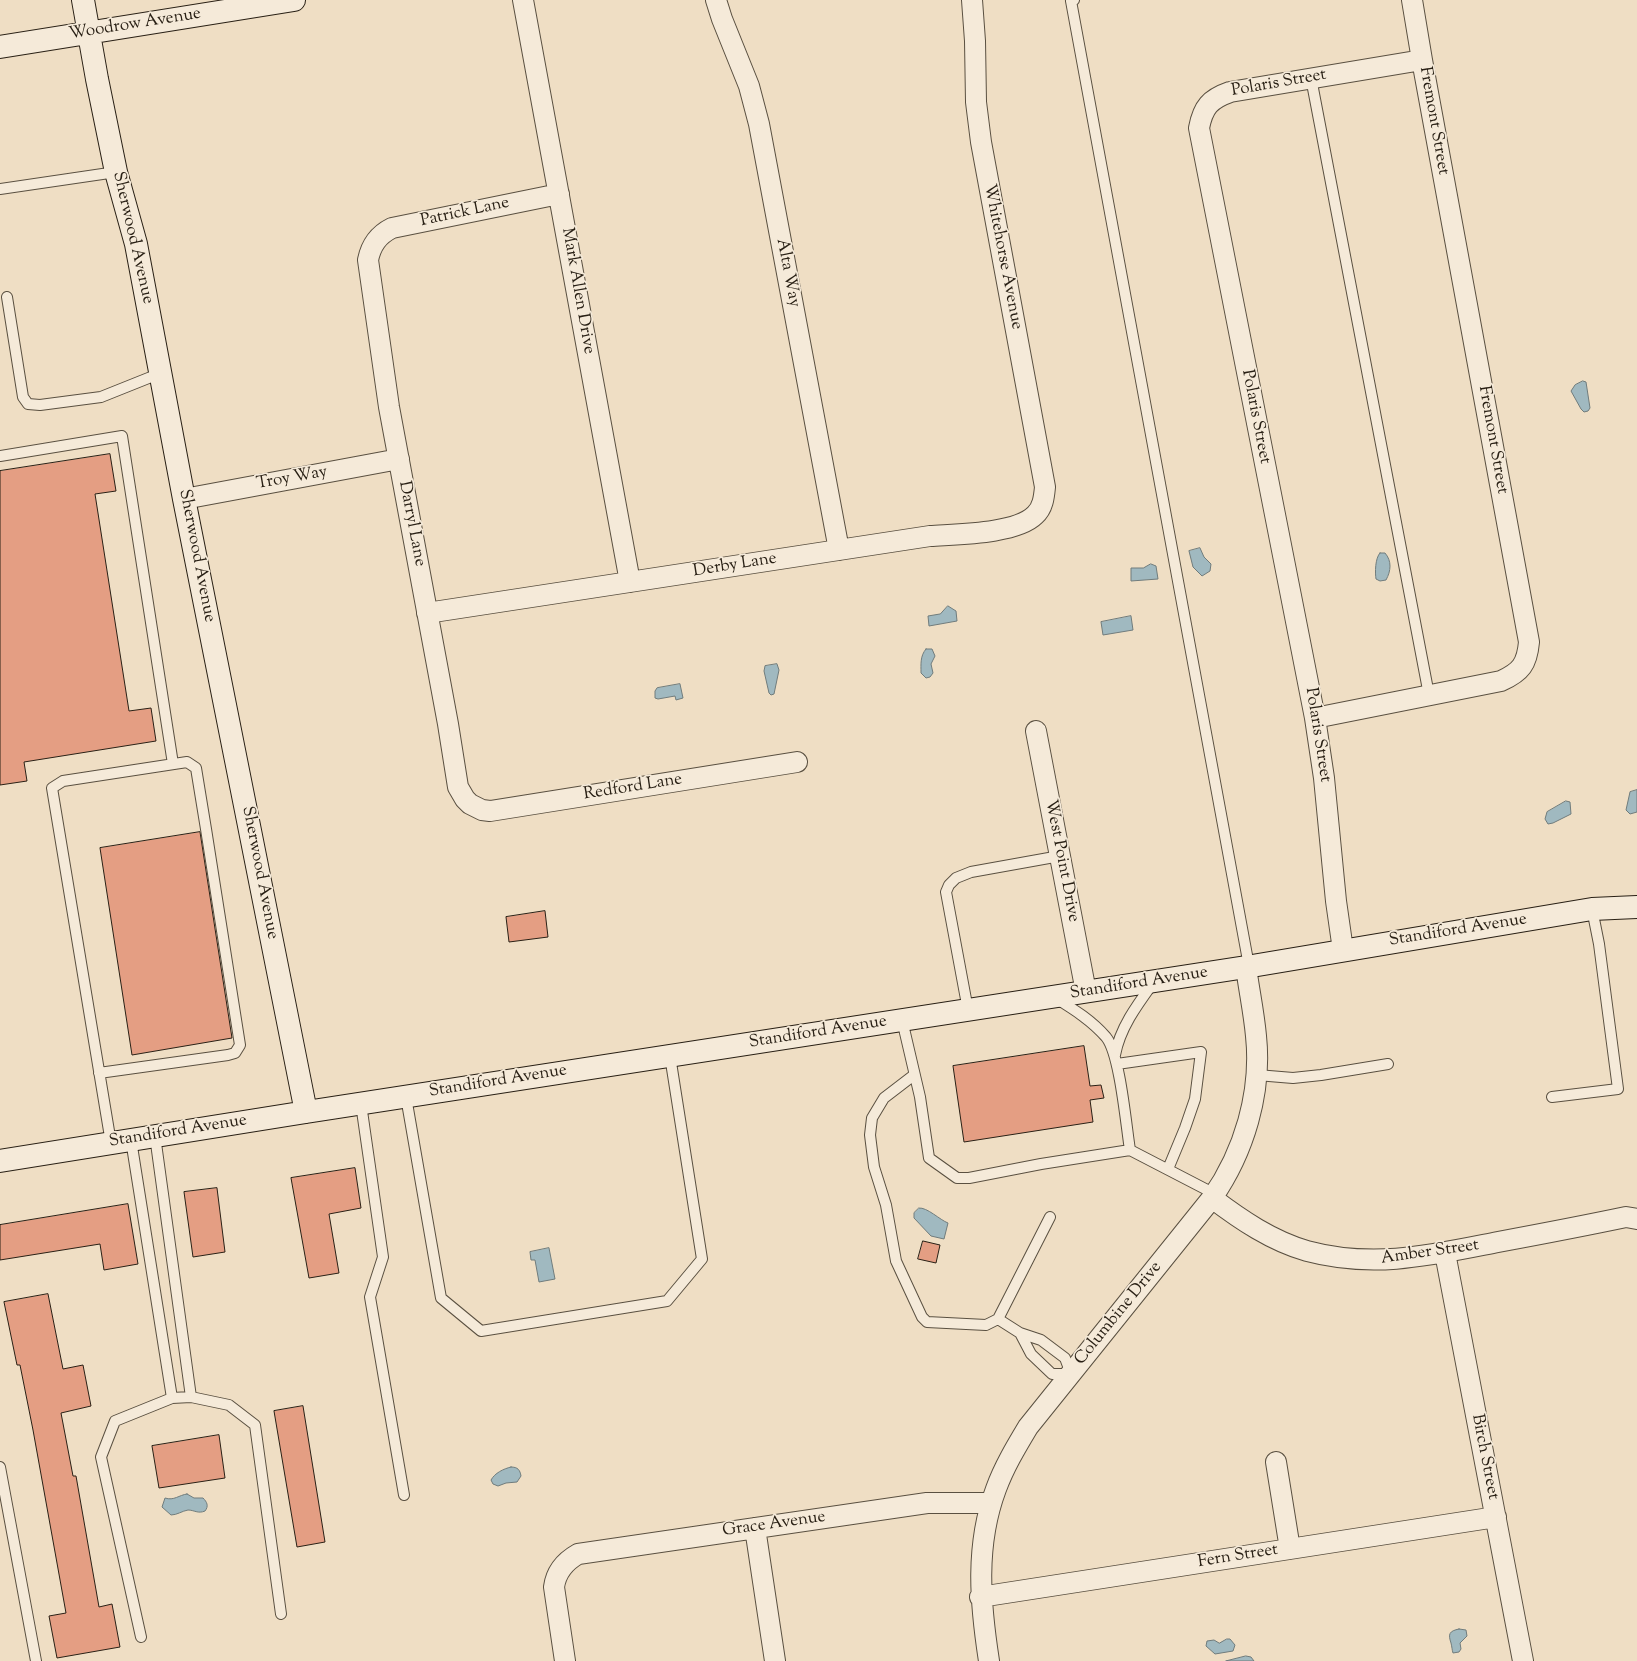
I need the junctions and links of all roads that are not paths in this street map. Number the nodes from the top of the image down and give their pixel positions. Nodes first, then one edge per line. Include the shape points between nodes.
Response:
1 (82, 0) edge
2 (294, 0) edge
3 (523, 0) edge
4 (716, 0) edge
5 (972, 0) edge
6 (1074, 0) edge
7 (1412, 0) edge
8 (89, 33) junction
9 (0, 47) edge
10 (1422, 60) junction
11 (1311, 78) junction
12 (116, 172) junction
13 (0, 189) edge
14 (559, 194) junction
15 (375, 240) joint
16 (7, 297) dead end
17 (161, 373) junction
18 (0, 456) edge
19 (399, 459) junction
20 (184, 499) junction
21 (1038, 512) joint
22 (839, 550) junction
23 (630, 582) junction
24 (427, 613) junction
25 (1429, 696) junction
26 (1315, 718) junction
27 (1036, 731) dead end
28 (797, 762) dead end
29 (173, 764) junction
30 (470, 804) joint
31 (1060, 856) junction
32 (1637, 897) edge
33 (1637, 908) edge
34 (1592, 909) junction
35 (1343, 950) junction
36 (1248, 967) junction
37 (1154, 981) junction
38 (1086, 992) junction
39 (1054, 997) junction
40 (968, 1010) junction
41 (902, 1020) junction
42 (670, 1056) junction
43 (1116, 1059) junction
44 (1388, 1064) dead end
45 (100, 1073) junction
46 (914, 1075) junction
47 (1257, 1075) junction
48 (406, 1097) junction
49 (1552, 1097) dead end
50 (361, 1104) junction
51 (306, 1112) junction
52 (155, 1136) junction
53 (121, 1141) junction
54 (1130, 1150) junction
55 (0, 1161) edge
56 (1168, 1169) junction
57 (1214, 1196) junction
58 (1050, 1217) dead end
59 (1637, 1218) edge
60 (1445, 1253) junction
61 (998, 1319) junction
62 (1020, 1332) junction
63 (1071, 1374) junction
64 (191, 1396) junction
65 (172, 1398) junction
66 (1276, 1462) dead end
67 (0, 1467) edge
68 (404, 1495) dead end
69 (991, 1503) junction
70 (1496, 1517) junction
71 (755, 1528) junction
72 (1290, 1550) junction
73 (980, 1597) junction
74 (281, 1614) dead end
75 (141, 1637) dead end
76 (36, 1661) edge
77 (565, 1661) edge
78 (776, 1661) edge
79 (988, 1661) edge
80 (1523, 1661) edge

1 - 8 main road, Sherwood Avenue
2 - 8 main road, Woodrow Avenue
3 - 14 street, Mark Allen Drive
4 - 22 street, Alta Way via 749,86 760,124
5 - 21 street, Whitehorse Avenue via 976,102 981,142 1045,487 1044,500
6 - 36 lane via 1071,0 1072,8
7 - 10 street, Fremont Street
8 - 9 main road, Woodrow Avenue
8 - 12 main road, Sherwood Avenue
10 - 11 street, Polaris Street
10 - 25 street, Fremont Street via 1529,642 1528,656 1513,676 1501,682
11 - 25 lane
11 - 26 street, Polaris Street via 1218,96 1205,108 1199,128
12 - 13 lane
12 - 17 main road, Sherwood Avenue via 136,244
14 - 15 street, Patrick Lane via 392,228
14 - 23 street, Mark Allen Drive
15 - 19 street, Darryl Lane via 368,260
16 - 17 lane via 23,397 28,404 40,405 101,397
17 - 20 main road, Sherwood Avenue
18 - 29 lane via 122,436
19 - 20 street, Troy Way
19 - 24 street, Darryl Lane
20 - 51 main road, Sherwood Avenue
21 - 22 street, Derby Lane via 1025,523 1013,527
22 - 23 street, Derby Lane
23 - 24 street, Derby Lane
24 - 30 street, Darryl Lane via 458,787
25 - 26 street, Fremont Street
26 - 35 street, Polaris Street
27 - 31 street, West Point Drive
28 - 30 street, Redford Lane via 490,811
29 - 45 lane via 63,781 52,788
29 - 45 lane via 187,762 196,768 240,1045 235,1053 228,1055
31 - 38 street, West Point Drive
31 - 40 lane via 971,872 956,878 949,885 946,892
32 - 34 main road
33 - 34 main road, Standiford Avenue
34 - 35 main road, Standiford Avenue
34 - 49 lane via 1618,1089
35 - 36 main road, Standiford Avenue
36 - 37 main road, Standiford Avenue
36 - 47 street, Columbine Drive via 1257,1037
37 - 38 main road, Standiford Avenue
37 - 43 lane via 1123,1029 1117,1042
38 - 39 main road, Standiford Avenue
39 - 40 main road, Standiford Avenue
39 - 43 lane via 1092,1023 1107,1038
40 - 41 main road, Standiford Avenue
41 - 42 main road, Standiford Avenue
41 - 46 lane
42 - 48 main road, Standiford Avenue
42 - 48 lane via 702,1259 667,1301 481,1331 441,1298
43 - 54 lane
43 - 56 lane via 1201,1052 1195,1099 1186,1128
44 - 47 lane via 1322,1076 1293,1078
45 - 53 lane
46 - 54 lane via 929,1158 957,1178 970,1178
46 - 61 lane via 884,1098 872,1118 870,1135 874,1167 886,1204 896,1262 922,1318 927,1322 986,1325
47 - 57 street, Columbine Drive via 1245,1134 1234,1162
48 - 50 main road, Standiford Avenue
50 - 51 main road, Standiford Avenue
50 - 68 lane via 383,1257 370,1297
51 - 52 main road, Standiford Avenue
52 - 53 main road, Standiford Avenue
52 - 64 lane
53 - 55 main road, Standiford Avenue
53 - 65 lane
54 - 56 lane
56 - 57 lane
57 - 60 street, Amber Street via 1240,1220 1306,1251 1370,1261 1400,1260
57 - 63 street, Columbine Drive
58 - 61 lane
59 - 60 street, Amber Street via 1626,1217
60 - 70 street, Birch Street
61 - 62 lane
62 - 63 lane via 1041,1340 1066,1358
62 - 63 lane via 1031,1354 1052,1374
63 - 69 street, Columbine Drive via 1028,1427 1009,1459
64 - 65 lane
64 - 74 lane via 229,1405 256,1426
65 - 75 lane via 115,1421 101,1457
66 - 72 street
67 - 76 lane
69 - 71 street, Grace Avenue via 927,1503
69 - 73 street, Columbine Drive via 980,1564
70 - 72 street, Fern Street
70 - 80 street, Birch Street
71 - 77 street, Grace Avenue via 578,1554 570,1559 561,1567 555,1578 554,1587
71 - 78 street
72 - 73 street, Fern Street
73 - 79 street, Columbine Drive

